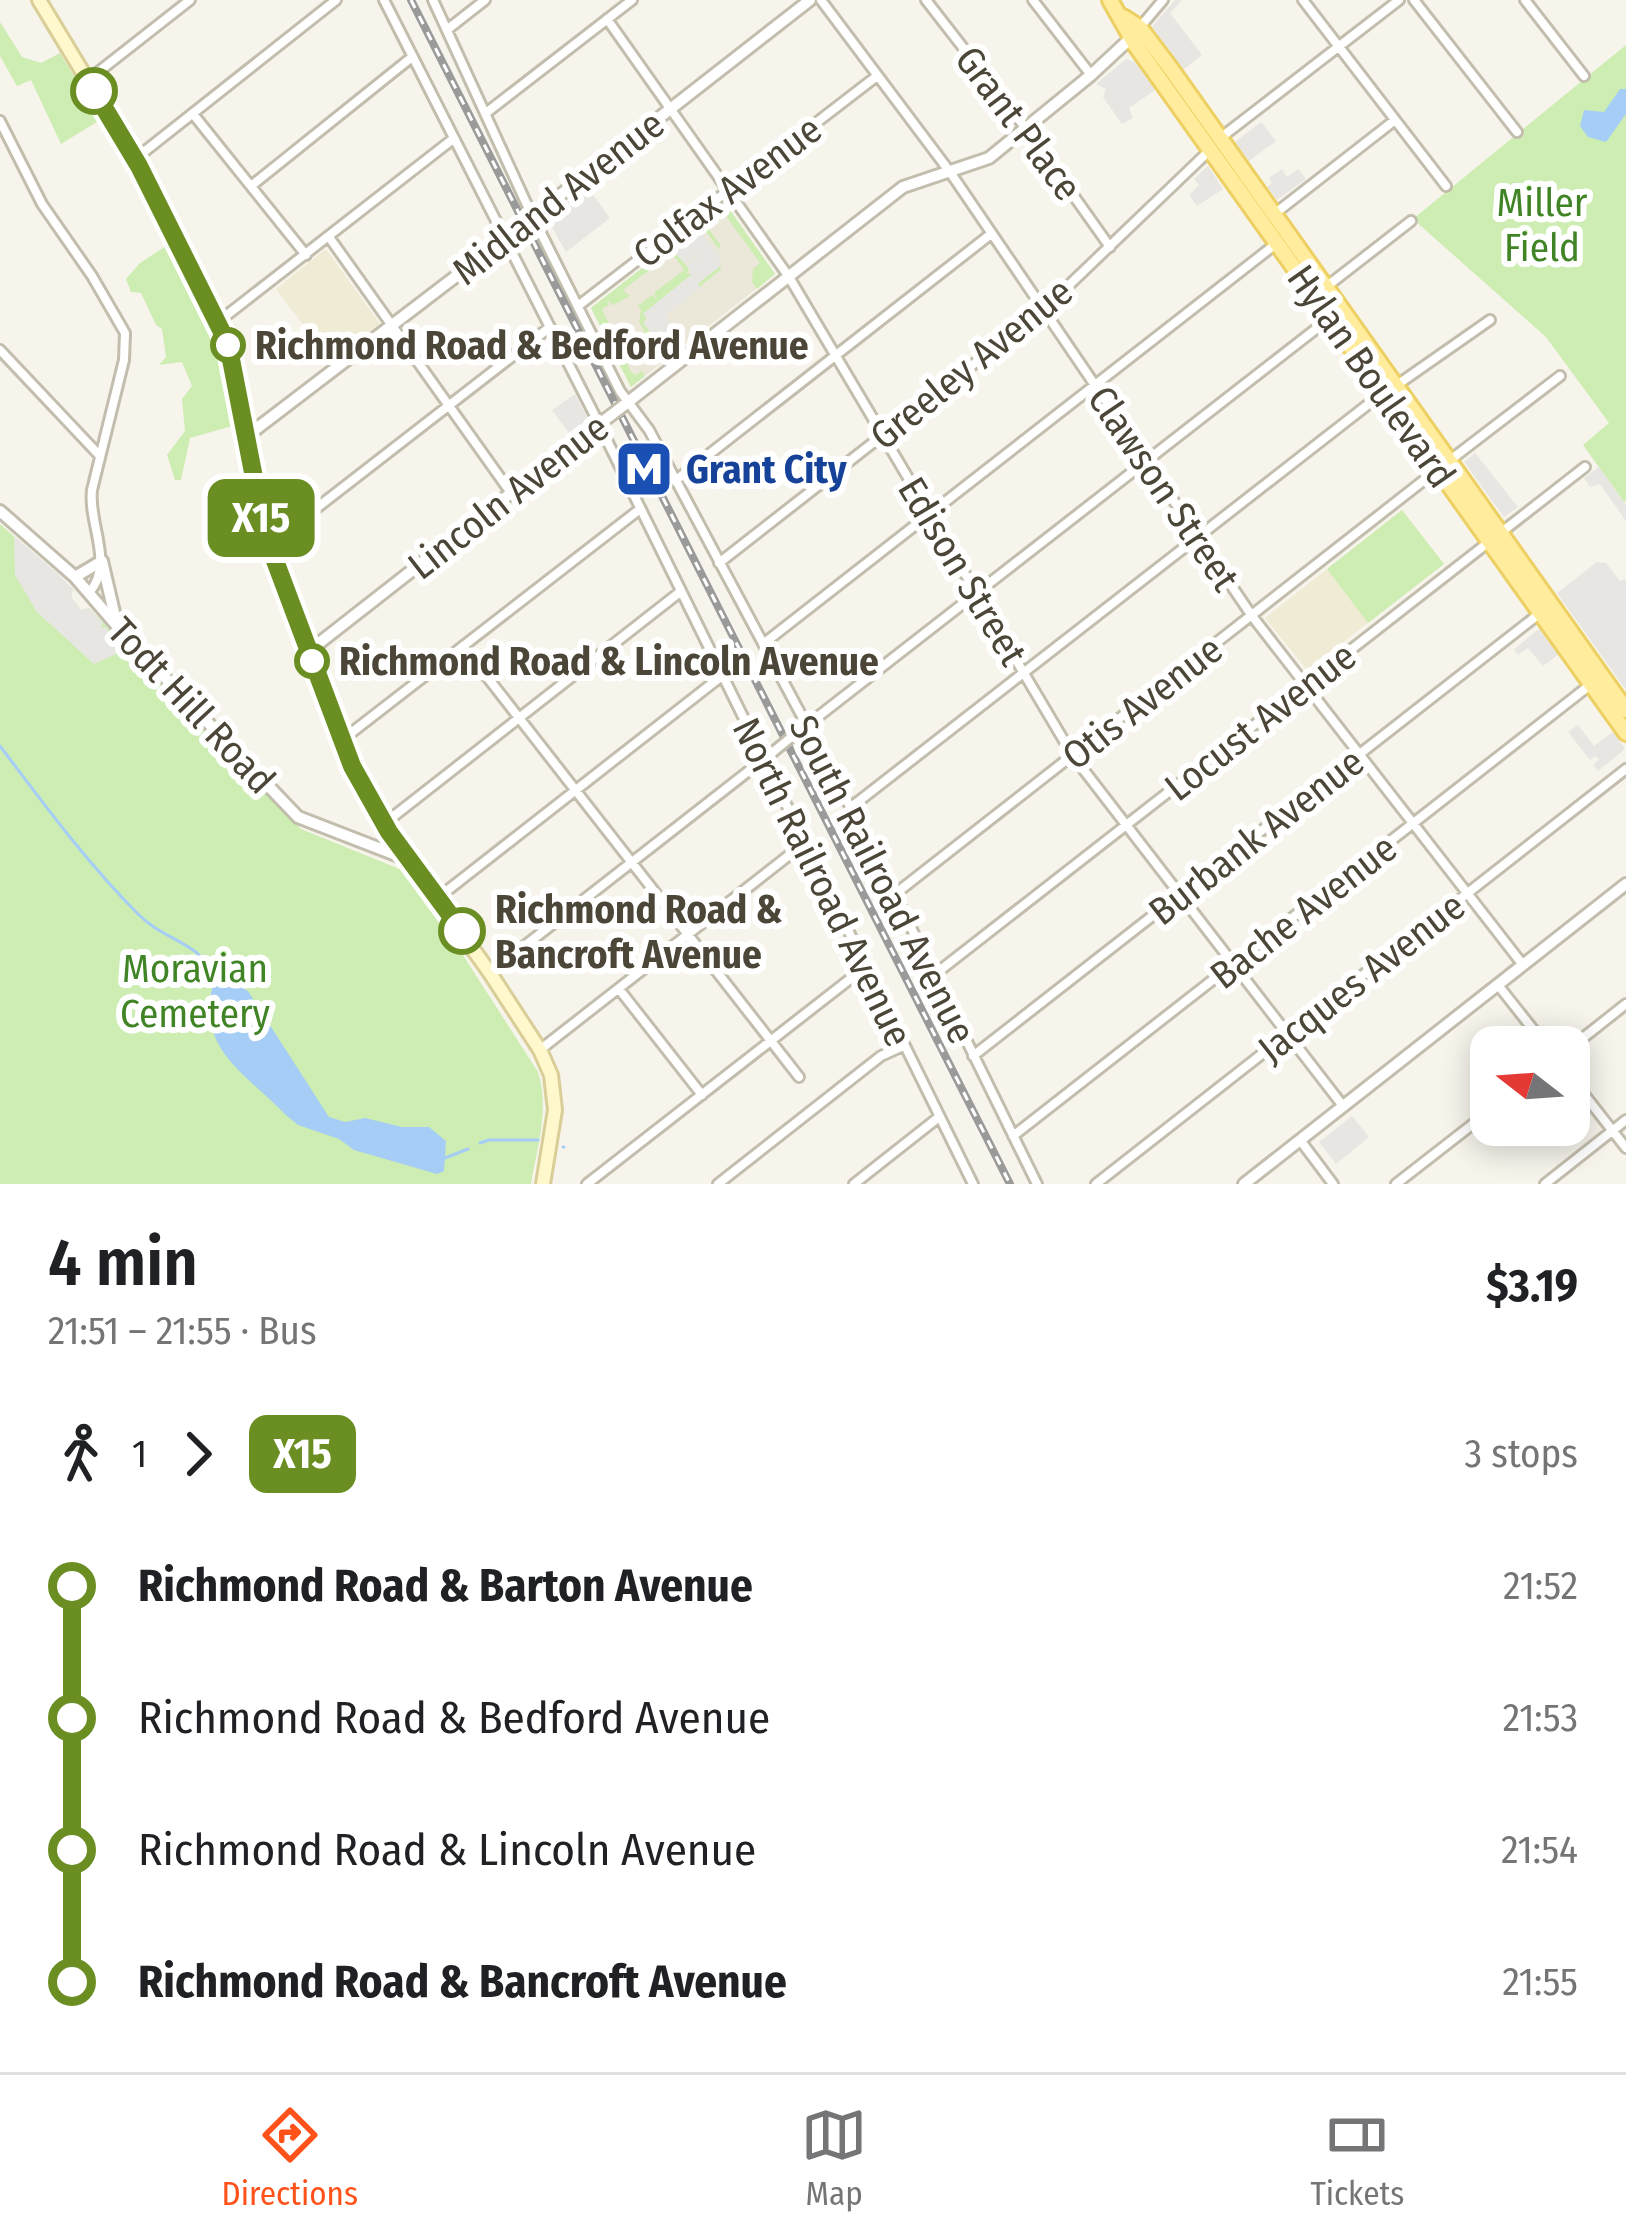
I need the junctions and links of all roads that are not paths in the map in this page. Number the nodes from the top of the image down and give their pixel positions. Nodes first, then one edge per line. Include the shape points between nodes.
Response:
1 (39, 0) edge
2 (190, 0) edge
3 (336, 0) edge
4 (383, 0) edge
5 (433, 0) edge
6 (485, 0) edge
7 (632, 0) edge
8 (810, 0) edge
9 (821, 0) edge
10 (926, 0) edge
11 (1034, 0) edge
12 (1110, 0) edge
13 (1163, 0) edge
14 (1303, 0) edge
15 (1399, 0) edge
16 (1414, 0) edge
17 (1525, 0) edge
18 (794, 5) edge
19 (608, 20) junction
20 (448, 29) junction
21 (1135, 33) junction
22 (1339, 46) junction
23 (412, 57) junction
24 (1091, 75) junction
25 (878, 76) junction
26 (1584, 76) dead end
27 (87, 81) junction
28 (670, 109) junction
29 (486, 113) junction
30 (193, 114) junction
31 (1395, 120) junction
32 (0, 122) edge
33 (1027, 130) junction
34 (1517, 132) dead end
35 (454, 139) junction
36 (1215, 145) junction
37 (135, 159) junction
38 (950, 172) junction
39 (251, 186) junction
40 (1446, 186) dead end
41 (727, 190) junction
42 (1273, 216) junction
43 (532, 217) junction
44 (1411, 221) dead end
45 (992, 234) junction
46 (328, 237) junction
47 (506, 238) junction
48 (1277, 243) junction
49 (1110, 247) junction
50 (306, 255) junction
51 (789, 277) junction
52 (1324, 288) junction
53 (578, 306) junction
54 (1043, 310) junction
55 (1330, 318) junction
56 (1490, 320) dead end
57 (218, 322) junction
58 (392, 326) junction
59 (550, 327) junction
60 (1358, 345) junction
61 (0, 350) edge
62 (835, 356) junction
63 (1560, 376) dead end
64 (1094, 386) junction
65 (1389, 389) junction
66 (625, 404) junction
67 (450, 406) junction
68 (600, 423) junction
69 (883, 435) junction
70 (247, 436) junction
71 (100, 457) junction
72 (1146, 462) junction
73 (1443, 465) junction
74 (1585, 467) dead end
75 (675, 481) junction
76 (511, 493) junction
77 (640, 509) junction
78 (0, 511) edge
79 (930, 514) junction
80 (1197, 538) junction
81 (1494, 538) junction
82 (269, 545) junction
83 (101, 561) junction
84 (719, 563) junction
85 (75, 577) junction
86 (681, 592) junction
87 (89, 593) junction
88 (977, 594) junction
89 (1545, 609) junction
90 (1252, 616) junction
91 (117, 625) junction
92 (763, 644) junction
93 (463, 646) junction
94 (309, 651) junction
95 (1024, 673) junction
96 (723, 675) junction
97 (1592, 684) junction
98 (1306, 686) junction
99 (1626, 710) edge
100 (519, 718) junction
101 (803, 728) junction
102 (1626, 733) edge
103 (341, 741) junction
104 (1359, 755) junction
105 (769, 756) junction
106 (1073, 756) junction
107 (1626, 769) edge
108 (576, 790) junction
109 (850, 808) junction
110 (384, 824) junction
111 (1414, 824) junction
112 (1125, 826) junction
113 (806, 842) junction
114 (409, 860) junction
115 (633, 863) junction
116 (1626, 884) edge
117 (1468, 893) junction
118 (895, 894) junction
119 (1180, 896) junction
120 (439, 897) junction
121 (688, 935) junction
122 (868, 965) junction
123 (1234, 965) junction
124 (1523, 965) junction
125 (490, 973) junction
126 (934, 976) junction
127 (1498, 985) junction
128 (619, 989) junction
129 (1626, 1004) edge
130 (1530, 1026) edge
131 (1590, 1032) edge
132 (1288, 1034) junction
133 (771, 1041) junction
134 (903, 1046) junction
135 (540, 1050) junction
136 (973, 1056) junction
137 (799, 1077) dead end
138 (702, 1095) junction
139 (1590, 1103) edge
140 (1343, 1106) junction
141 (939, 1117) junction
142 (1626, 1120) edge
143 (1470, 1126) edge
144 (1612, 1131) junction
145 (1013, 1136) junction
146 (1300, 1140) junction
147 (1626, 1148) edge
148 (543, 1184) edge
149 (587, 1184) edge
150 (718, 1184) edge
151 (854, 1184) edge
152 (973, 1184) edge
153 (1037, 1184) edge
154 (1096, 1184) edge
155 (1244, 1184) edge
156 (1333, 1184) edge
157 (1396, 1184) edge
158 (1545, 1184) edge

1 - 27 main road
2 - 27 street
3 - 30 street
4 - 23 street, North Railroad Avenue
5 - 20 street, South Railroad Avenue
6 - 20 street
7 - 19 street
8 - 18 street, Midland Avenue
9 - 25 street, Clawson Street
10 - 33 street, Grant Place
11 - 24 street
12 - 21 main road, Hylan Boulevard
13 - 21 street, Lincoln Avenue
14 - 22 street
15 - 22 street, Greeley Avenue
16 - 34 street
17 - 26 street
18 - 28 street, Midland Avenue
19 - 28 street, Edison Street
19 - 29 street
20 - 29 street, South Railroad Avenue
21 - 24 street, Lincoln Avenue
21 - 36 main road, Hylan Boulevard
22 - 31 street
22 - 36 street, Greeley Avenue
23 - 35 street, North Railroad Avenue
23 - 39 street
24 - 33 street, Lincoln Avenue
25 - 38 street, Clawson Street
25 - 41 street, Colfax Avenue
27 - 37 main road
28 - 41 street, Edison Street
28 - 43 street, Midland Avenue
29 - 43 street, South Railroad Avenue
30 - 37 street
30 - 39 street
31 - 40 street
31 - 42 street
32 - 71 street via 42,204 122,322 124,360
33 - 38 street, Lincoln Avenue via 989,158
33 - 49 street, Grant Place
35 - 46 street
35 - 47 street, North Railroad Avenue
36 - 42 main road, Hylan Boulevard
36 - 48 main road, Hylan Boulevard
36 - 49 street, Greeley Avenue
37 - 57 main road
38 - 45 street, Clawson Street
38 - 51 street, Lincoln Avenue via 903,188
39 - 50 street
41 - 51 street, Edison Street
41 - 53 street, Colfax Avenue
42 - 52 main road, Hylan Boulevard
43 - 47 street, Midland Avenue, bridge
43 - 53 street, South Railroad Avenue
44 - 52 street
45 - 54 street, Clawson Street
45 - 62 street
46 - 50 street
46 - 58 street
47 - 58 street, Midland Avenue
47 - 59 street, North Railroad Avenue
48 - 55 main road, Hylan Boulevard
48 - 64 street
49 - 54 street, Greeley Avenue
50 - 57 street
51 - 62 street, Edison Street
51 - 66 street, Lincoln Avenue
52 - 60 main road, Hylan Boulevard
53 - 66 street, South Railroad Avenue
54 - 64 street, Clawson Street
54 - 69 street, Greeley Avenue
55 - 60 main road, Hylan Boulevard
55 - 72 street
56 - 65 street
57 - 70 main road
58 - 67 street
58 - 70 street, Midland Avenue
59 - 67 street
59 - 68 street, North Railroad Avenue
60 - 65 main road, Hylan Boulevard
61 - 71 street
62 - 69 street, Edison Street
62 - 75 street
63 - 73 street, Otis Avenue
64 - 72 street, Clawson Street
64 - 79 street
65 - 73 main road, Hylan Boulevard
65 - 80 street
66 - 68 street, Lincoln Avenue, bridge
66 - 75 street, South Railroad Avenue
67 - 76 street
67 - 82 street
68 - 76 street, Lincoln Avenue
68 - 77 street, North Railroad Avenue
69 - 79 street, Edison Street
69 - 84 street, Greeley Avenue
70 - 82 main road
71 - 83 street via 91,500
72 - 80 street, Clawson Street
72 - 88 street
73 - 81 main road, Hylan Boulevard
73 - 90 street, Otis Avenue
74 - 81 street, Locust Avenue
75 - 84 street, South Railroad Avenue
76 - 94 street, Lincoln Avenue
77 - 86 street, North Railroad Avenue
77 - 93 street
78 - 85 street, Todt Hill Road
79 - 88 street, Edison Street
79 - 92 street
80 - 90 street, Clawson Street
80 - 95 street
81 - 89 main road, Hylan Boulevard
81 - 98 street, Locust Avenue
82 - 94 main road
83 - 85 street
83 - 87 street
83 - 91 street
84 - 92 street, South Railroad Avenue
85 - 87 street, Todt Hill Road
86 - 96 street, North Railroad Avenue
86 - 100 street
87 - 91 street, Todt Hill Road
88 - 95 street, Edison Street
88 - 101 street
89 - 97 main road, Hylan Boulevard
89 - 99 main road, Hylan Boulevard
89 - 104 street, Burbank Avenue
90 - 98 street, Clawson Street
90 - 106 street, Otis Avenue
91 - 114 street, Todt Hill Road via 298,817
92 - 101 street, South Railroad Avenue
93 - 100 street
93 - 103 street
94 - 103 main road
95 - 106 street, Edison Street
95 - 109 street
96 - 105 street, North Railroad Avenue
96 - 108 street
97 - 102 main road, Hylan Boulevard
97 - 111 street, Bache Avenue
98 - 104 street, Clawson Street
98 - 112 street, Locust Avenue
100 - 108 street
100 - 110 street
101 - 105 street, bridge
101 - 109 street, South Railroad Avenue
103 - 110 main road
104 - 111 street, Clawson Street
104 - 119 street, Burbank Avenue
105 - 113 street, North Railroad Avenue
105 - 115 street
106 - 112 street, Edison Street
106 - 118 street, Otis Avenue
107 - 117 street, Jacques Avenue
108 - 115 street
108 - 120 street
109 - 118 street, South Railroad Avenue
110 - 114 main road
111 - 117 street, Clawson Street
111 - 123 street, Bache Avenue
112 - 119 street, Edison Street
112 - 126 street, Locust Avenue
113 - 121 street
113 - 122 street, North Railroad Avenue
114 - 120 main road
115 - 121 street
115 - 125 street
116 - 124 street
117 - 124 street, Clawson Street
117 - 132 street, Jacques Avenue
118 - 126 street, South Railroad Avenue
119 - 123 street, Edison Street
119 - 136 street, Burbank Avenue
120 - 125 main road
121 - 128 street
121 - 133 street
122 - 133 street
122 - 134 street, North Railroad Avenue
123 - 132 street, Edison Street
123 - 145 street, Bache Avenue
124 - 127 street
125 - 135 main road
126 - 136 street, South Railroad Avenue
127 - 130 street
127 - 140 street
128 - 135 street
128 - 138 street
129 - 131 street
132 - 140 street, Edison Street
132 - 154 street, Jacques Avenue
133 - 137 street
133 - 138 street
134 - 141 street, North Railroad Avenue
134 - 150 street
135 - 148 main road via 556,1093
136 - 145 street, South Railroad Avenue
138 - 149 street
139 - 144 street
140 - 146 street
141 - 151 street
141 - 152 street, North Railroad Avenue
142 - 144 street
143 - 157 street
144 - 147 street
144 - 158 street
145 - 153 street, South Railroad Avenue
146 - 155 street
146 - 156 street

